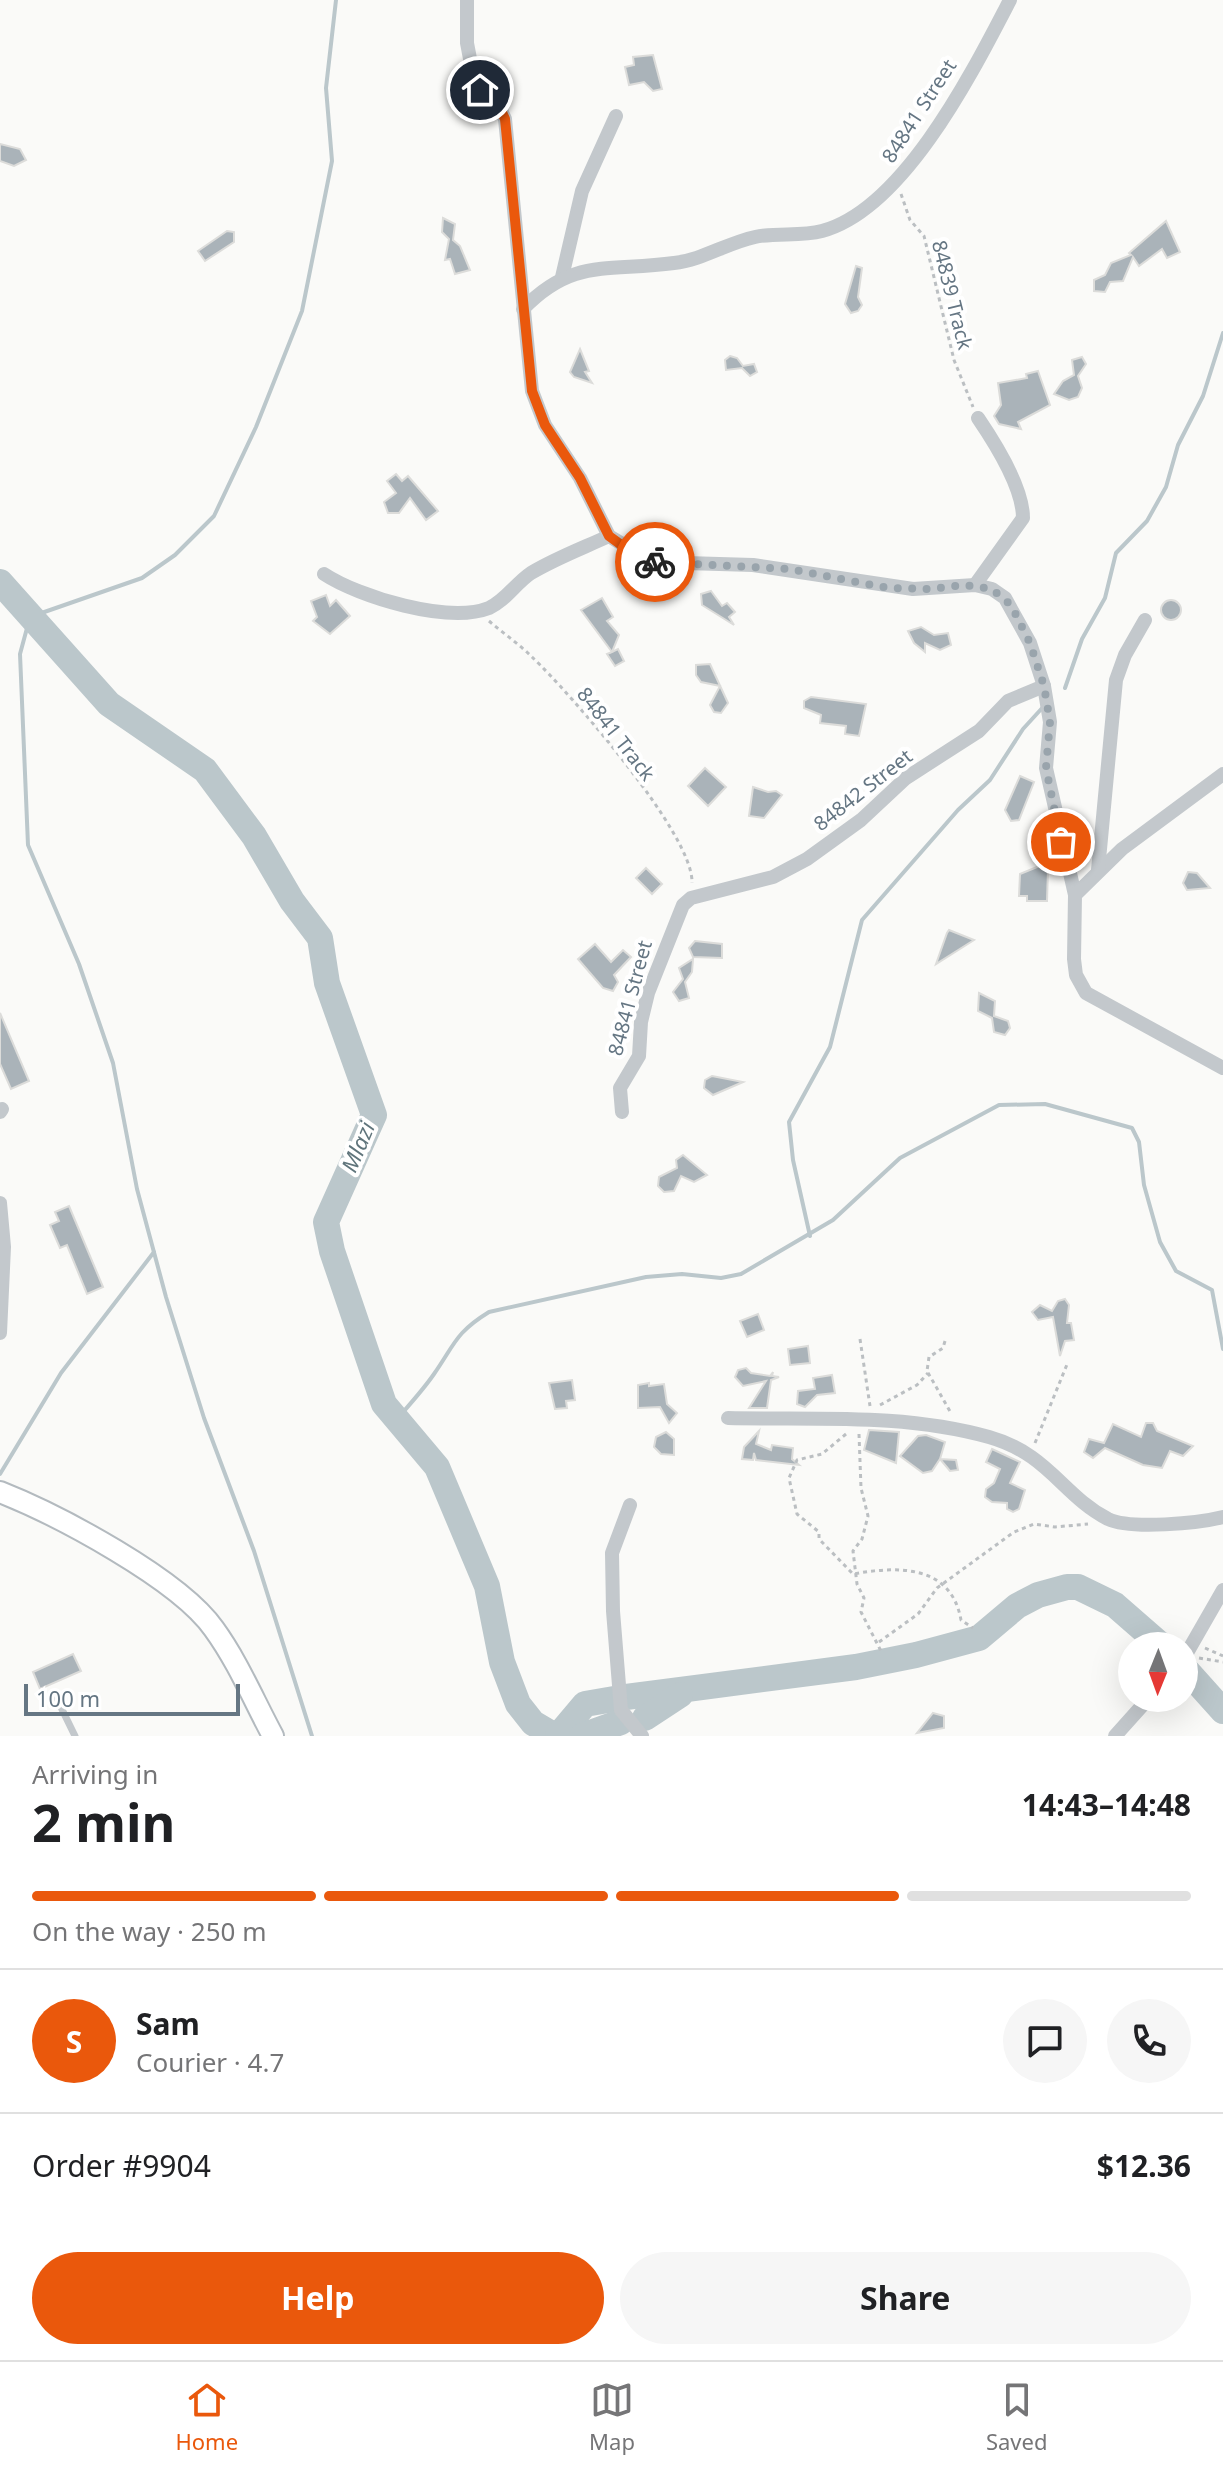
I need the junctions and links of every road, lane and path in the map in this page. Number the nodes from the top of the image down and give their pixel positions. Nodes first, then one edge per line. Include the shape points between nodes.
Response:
1 (467, 0) edge
2 (1010, 0) edge
3 (616, 116) dead end
4 (896, 181) junction
5 (562, 277) junction
6 (523, 309) junction
7 (978, 418) joint
8 (609, 536) junction
9 (324, 574) dead end
10 (975, 585) junction
11 (478, 611) junction
12 (1145, 620) dead end
13 (1044, 686) junction
14 (1223, 774) edge
15 (1098, 870) junction
16 (1075, 895) junction
17 (691, 898) junction
18 (1223, 1068) edge
19 (622, 1112) dead end
20 (0, 1203) edge
21 (0, 1333) edge
22 (860, 1339) dead end
23 (945, 1341) dead end
24 (1068, 1362) dead end
25 (928, 1373) junction
26 (862, 1417) junction
27 (728, 1418) dead end
28 (965, 1432) junction
29 (1030, 1454) junction
30 (0, 1492) edge
31 (630, 1505) dead end
32 (1223, 1517) edge
33 (1110, 1520) junction
34 (856, 1573) junction
35 (943, 1584) junction
36 (1223, 1590) edge
37 (973, 1628) dead end
38 (1198, 1634) edge
39 (879, 1642) junction
40 (1198, 1651) edge
41 (882, 1653) dead end
42 (1223, 1656) edge
43 (1198, 1657) edge
44 (1223, 1662) edge
45 (54, 1693) dead end
46 (1136, 1712) edge
47 (75, 1736) edge
48 (273, 1736) edge
49 (642, 1736) edge
50 (1115, 1736) edge

1 - 6 street via 467,43 475,85 497,102 505,119
2 - 4 street, 84841 Street via 928,141
3 - 5 street via 582,191
4 - 5 street, 84841 Street via 852,216 820,232 756,237 678,263
4 - 7 path, 84839 Track via 910,220 924,236 954,360
5 - 6 street, 84841 Street
6 - 8 street via 532,391 545,425
7 - 10 street via 1003,458 1023,518
8 - 10 street via 652,562 778,567 901,589
8 - 11 street via 532,572 496,604
9 - 11 street via 374,597 432,611
10 - 13 street via 1005,598
11 - 17 path, 84841 Track via 532,657 611,745 692,868
12 - 15 street via 1116,680
13 - 16 street via 1050,722 1046,768
13 - 17 street, 84842 Street via 1008,701 979,731 906,778 861,820 807,859 773,877
14 - 15 street
15 - 16 street
16 - 18 street via 1074,959 1086,993
17 - 19 street, 84841 Street via 676,916 648,993 639,1056 618,1095
20 - 21 street
22 - 26 path via 870,1410
23 - 25 path via 929,1357
24 - 29 path
25 - 26 path
25 - 28 path
26 - 27 street
26 - 28 street
28 - 29 street
29 - 33 street
30 - 48 street via 129,1559 188,1602 213,1627
31 - 49 street via 612,1553 613,1611 621,1710
32 - 33 street via 1198,1522
33 - 35 path via 1055,1527 1034,1524 1014,1532
34 - 34 path via 853,1551 868,1516 861,1488 860,1426 822,1454 797,1460 789,1478 797,1514 819,1532 834,1557
34 - 35 path via 901,1567
34 - 39 path via 864,1598 861,1612
35 - 37 path via 959,1605 961,1620
35 - 39 path via 918,1614
36 - 38 street
39 - 41 path
40 - 42 path via 1205,1648
43 - 44 path
45 - 47 lane
46 - 50 street

